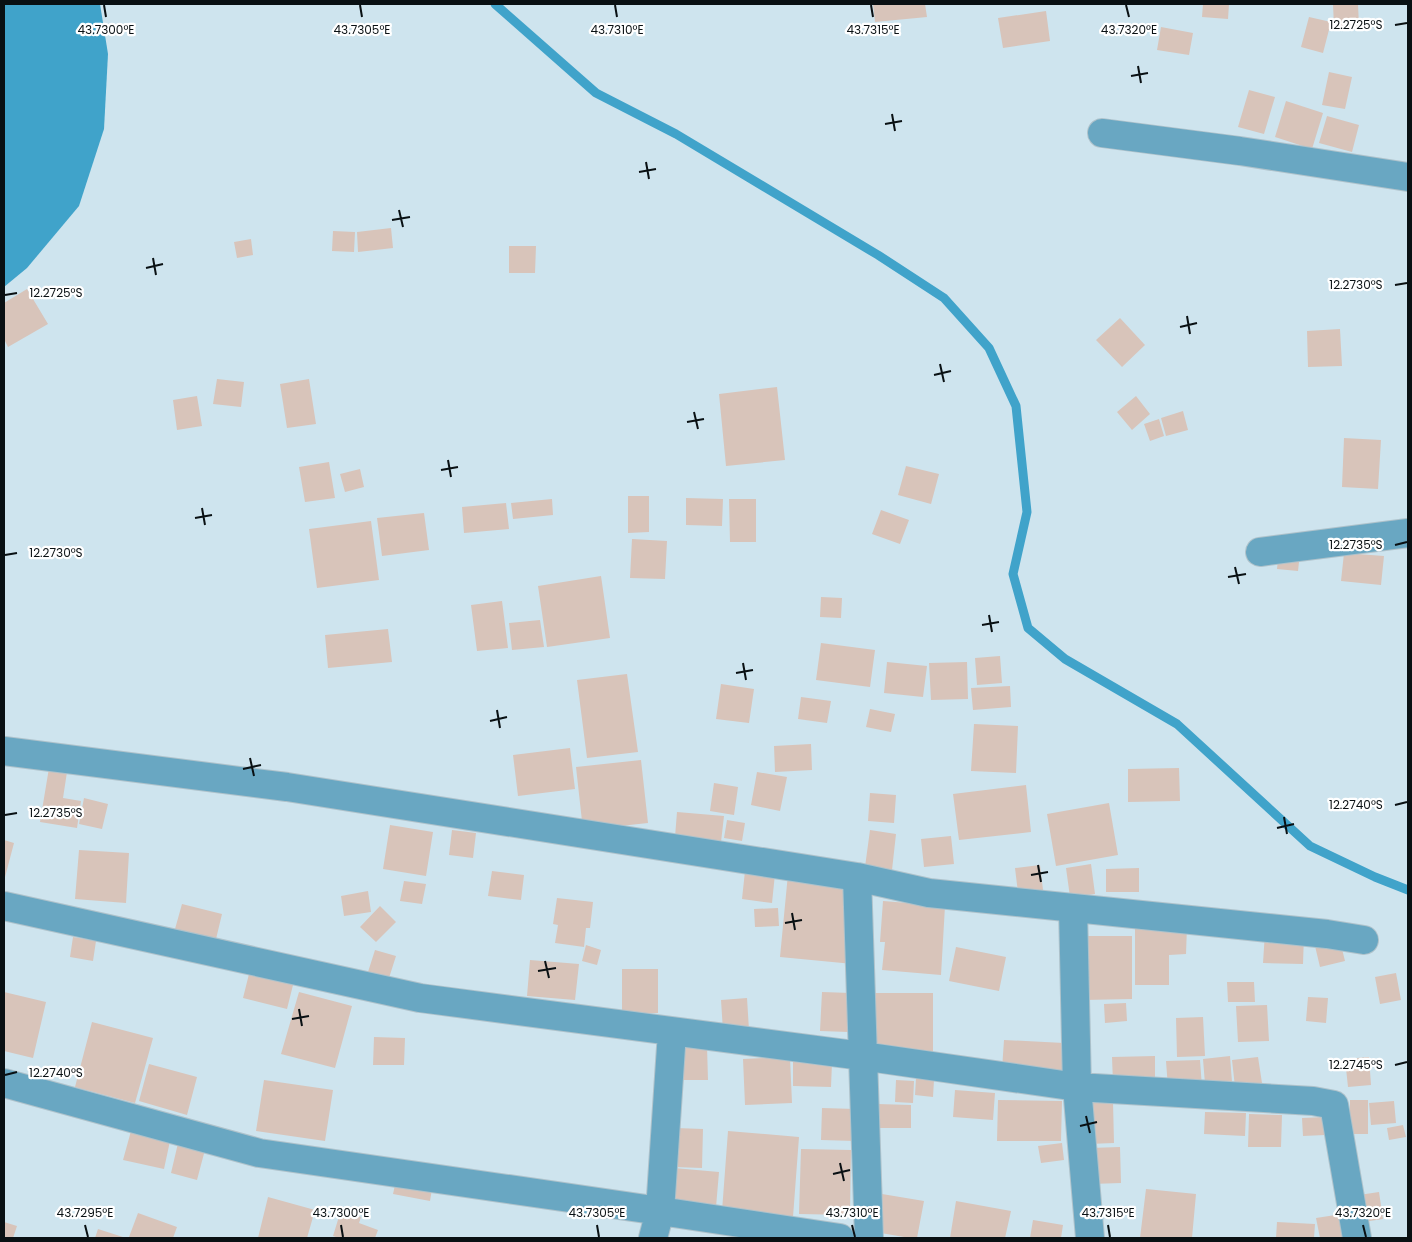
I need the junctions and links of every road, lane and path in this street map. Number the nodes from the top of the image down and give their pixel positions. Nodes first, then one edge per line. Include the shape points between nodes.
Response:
1 (1102, 133) dead end
2 (1408, 176) edge
3 (1408, 533) edge
4 (1260, 552) dead end
5 (4, 750) edge
6 (856, 876) junction
7 (4, 906) edge
8 (1073, 908) junction
9 (1364, 940) dead end
10 (672, 1032) junction
11 (862, 1056) junction
12 (4, 1083) edge
13 (1077, 1087) junction
14 (660, 1211) junction
15 (653, 1238) edge
16 (840, 1238) edge
17 (869, 1238) edge
18 (1090, 1238) edge
19 (1357, 1238) edge

1 - 2 street
3 - 4 street
5 - 6 street via 287,787
6 - 8 street via 929,893
6 - 11 street
7 - 10 street via 420,998
8 - 9 street
8 - 13 street
10 - 11 street
10 - 14 street
11 - 13 street
11 - 17 street
12 - 14 street via 259,1153
13 - 18 street
13 - 19 street via 1313,1101 1334,1105
14 - 15 street
14 - 16 street

